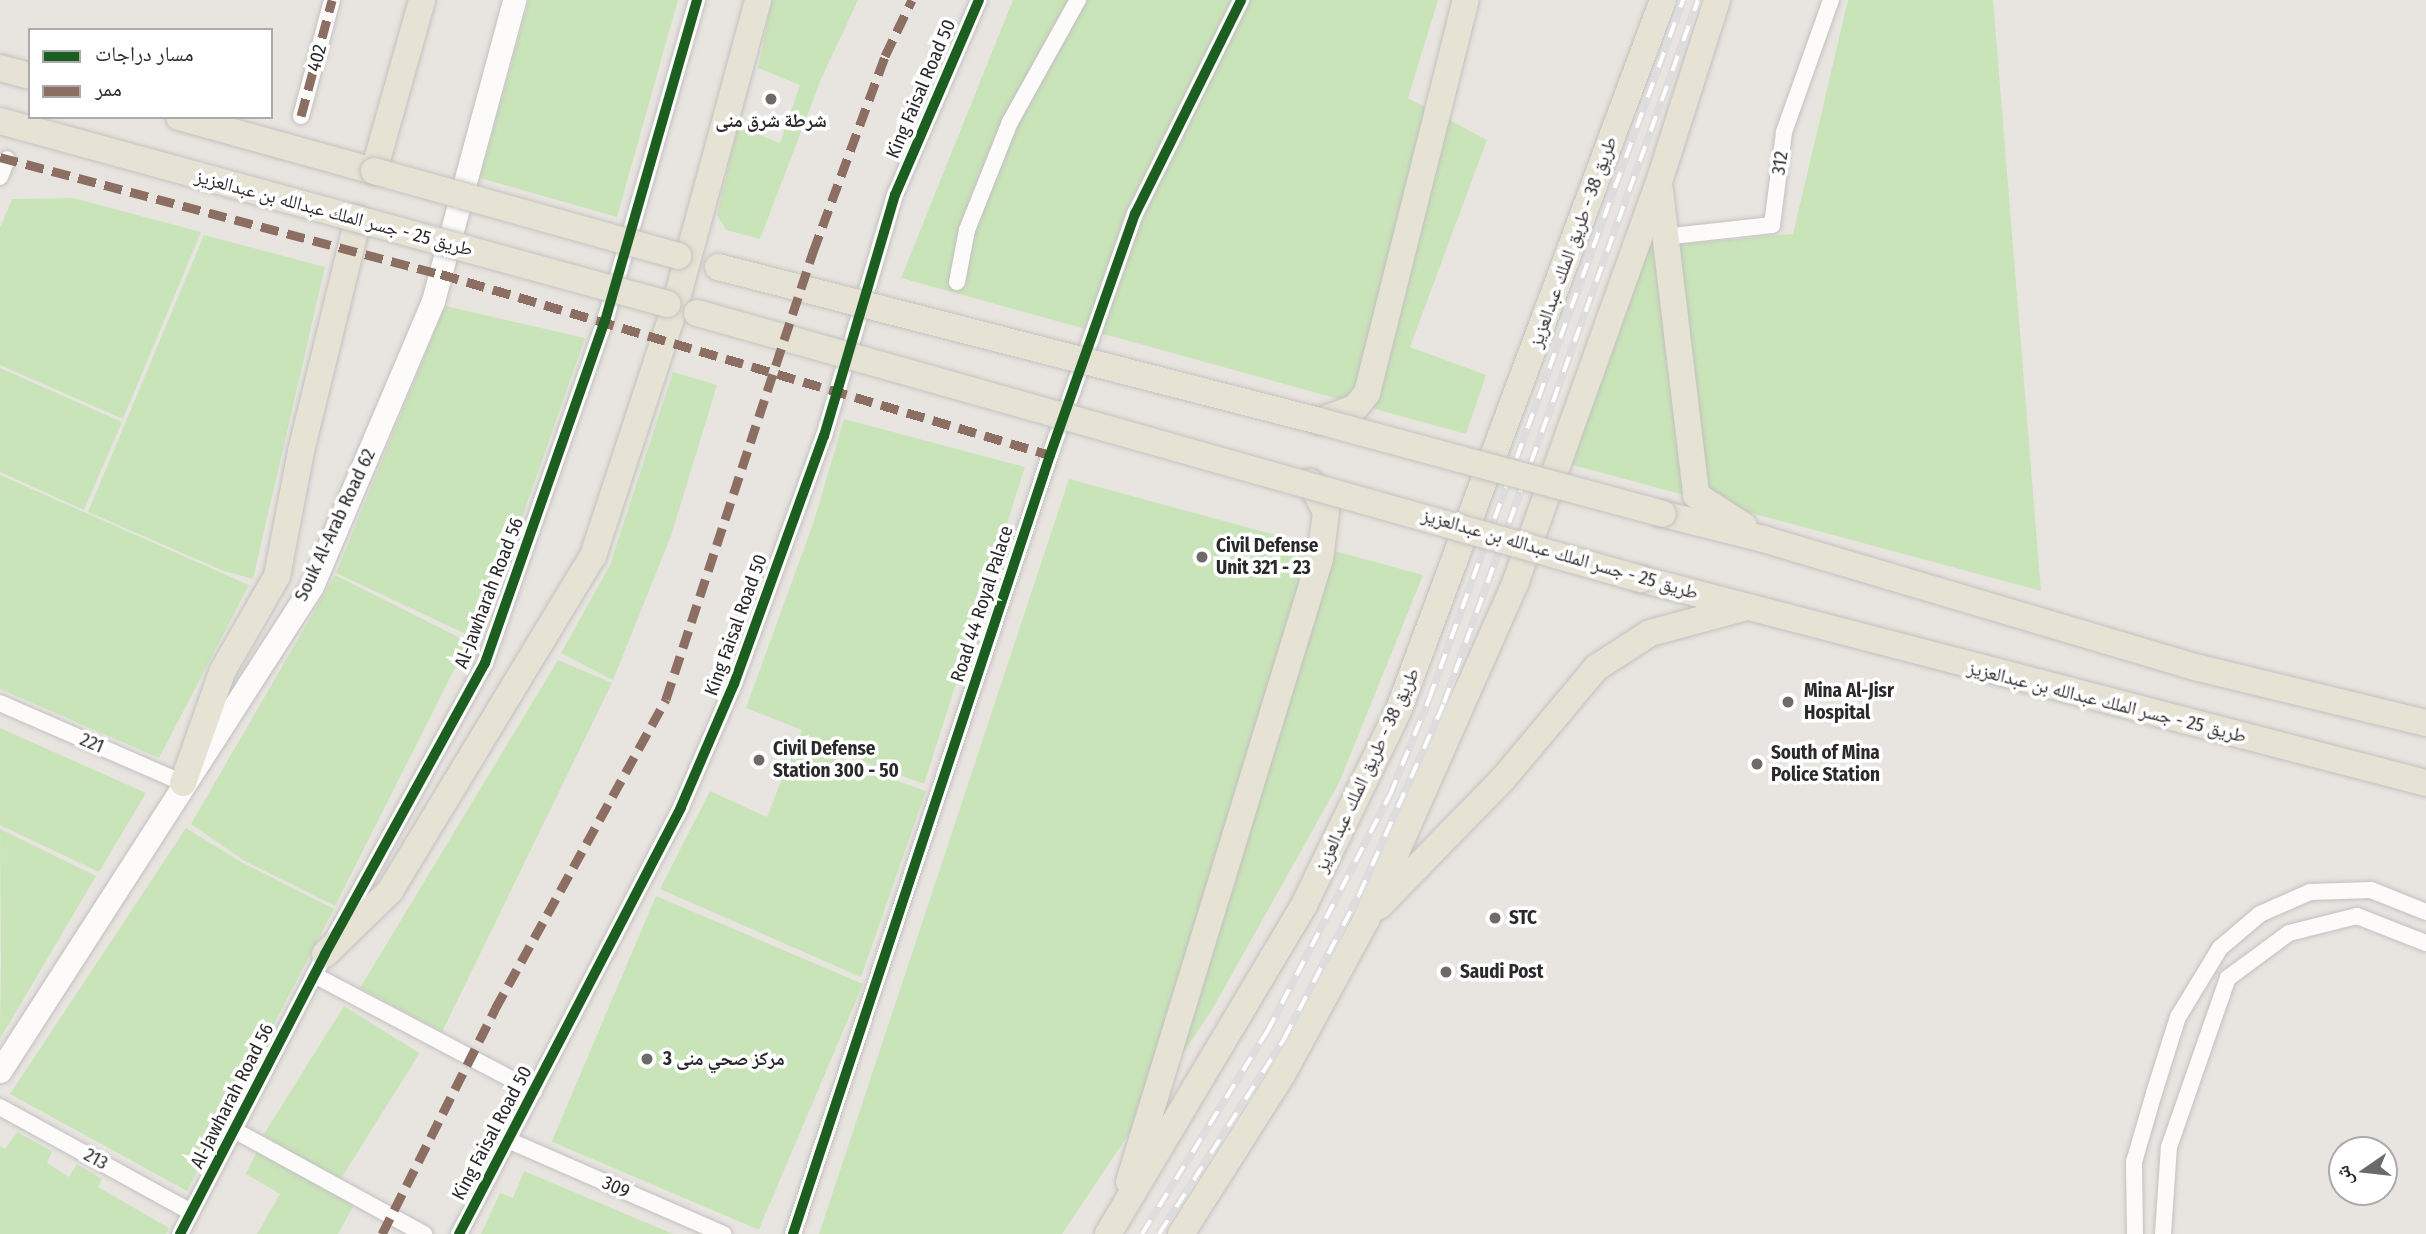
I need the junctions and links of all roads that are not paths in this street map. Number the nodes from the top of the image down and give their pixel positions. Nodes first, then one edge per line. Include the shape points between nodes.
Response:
1 (332, 0) edge
2 (514, 0) edge
3 (697, 0) edge
4 (758, 0) edge
5 (979, 0) edge
6 (1078, 0) edge
7 (1241, 0) edge
8 (1466, 0) edge
9 (1663, 0) edge
10 (1717, 0) edge
11 (1831, 0) edge
12 (420, 5) edge
13 (0, 68) edge
14 (28, 75) edge
15 (302, 116) dead end
16 (187, 119) edge
17 (0, 121) edge
18 (7, 159) dead end
19 (374, 171) junction
20 (0, 177) edge
21 (1659, 182) junction
22 (358, 219) junction
23 (1663, 237) junction
24 (683, 257) junction
25 (957, 282) dead end
26 (680, 308) junction
27 (1319, 421) junction
28 (1310, 482) junction
29 (1763, 539) junction
30 (1745, 607) junction
31 (0, 704) edge
32 (2426, 723) edge
33 (183, 783) junction
34 (2426, 783) edge
35 (2426, 912) edge
36 (1366, 920) junction
37 (2426, 943) edge
38 (320, 965) junction
39 (0, 1071) edge
40 (534, 1091) junction
41 (0, 1107) edge
42 (234, 1130) junction
43 (508, 1140) junction
44 (191, 1212) junction
45 (1113, 1227) edge
46 (180, 1234) edge
47 (424, 1234) edge
48 (459, 1234) edge
49 (723, 1234) edge
50 (793, 1234) edge
51 (1181, 1234) edge
52 (2135, 1234) edge
53 (2163, 1234) edge

1 - 15 street, 402
2 - 33 main road, Souk Al-Arab Road 62 via 441,274 418,338 312,586
3 - 38 street, Al-Jawharah Road 56 via 605,321 485,663
4 - 24 main road
5 - 40 street, King Faisal Road 50 via 895,195 824,436 734,684 681,807
6 - 25 street via 1010,122 967,230
7 - 50 street, Road 44 Royal Palace via 1135,214 1046,467
8 - 27 main road via 1367,393 1355,408
9 - 45 main road, طريق 38 - طريق الملك عبدالعزيز via 1399,709 1304,905
10 - 21 main road
11 - 23 street, 312 via 1784,132 1772,225
12 - 19 main road
13 - 14 main road
16 - 19 main road
17 - 22 main road, طريق 25 - جسر الملك عبدالله بن عبدالعزيز, bridge
18 - 20 street
19 - 24 main road, bridge
21 - 23 main road
21 - 36 main road via 1516,581
22 - 26 main road, طريق 25 - جسر الملك عبدالله بن عبدالعزيز, bridge
22 - 33 main road via 277,576 222,672
23 - 29 main road via 1696,495
24 - 26 main road
24 - 27 main road, bridge
26 - 28 main road, طريق 25 - جسر الملك عبدالله بن عبدالعزيز, bridge
26 - 38 main road via 593,556 390,891
27 - 29 main road, bridge
28 - 30 main road, طريق 25 - جسر الملك عبدالله بن عبدالعزيز, bridge
28 - 45 main road via 1326,512 1320,559
29 - 32 main road via 2199,668
30 - 34 main road, طريق 25 - جسر الملك عبدالله بن عبدالعزيز
30 - 36 main road via 1650,634 1596,668 1503,779
31 - 33 street, 221
33 - 39 main road, Souk Al-Arab Road 62
35 - 52 street via 2371,890 2311,892 2260,914 2220,948 2178,1017 2154,1093 2134,1162
36 - 51 main road via 1283,1073
37 - 53 street via 2357,916 2289,933 2228,978 2169,1147
38 - 40 street
38 - 42 street, Al-Jawharah Road 56
40 - 43 street, King Faisal Road 50
41 - 44 street, 213
42 - 44 street, Al-Jawharah Road 56
42 - 47 street
43 - 48 street, King Faisal Road 50
43 - 49 street, 309
44 - 46 street, Al-Jawharah Road 56

